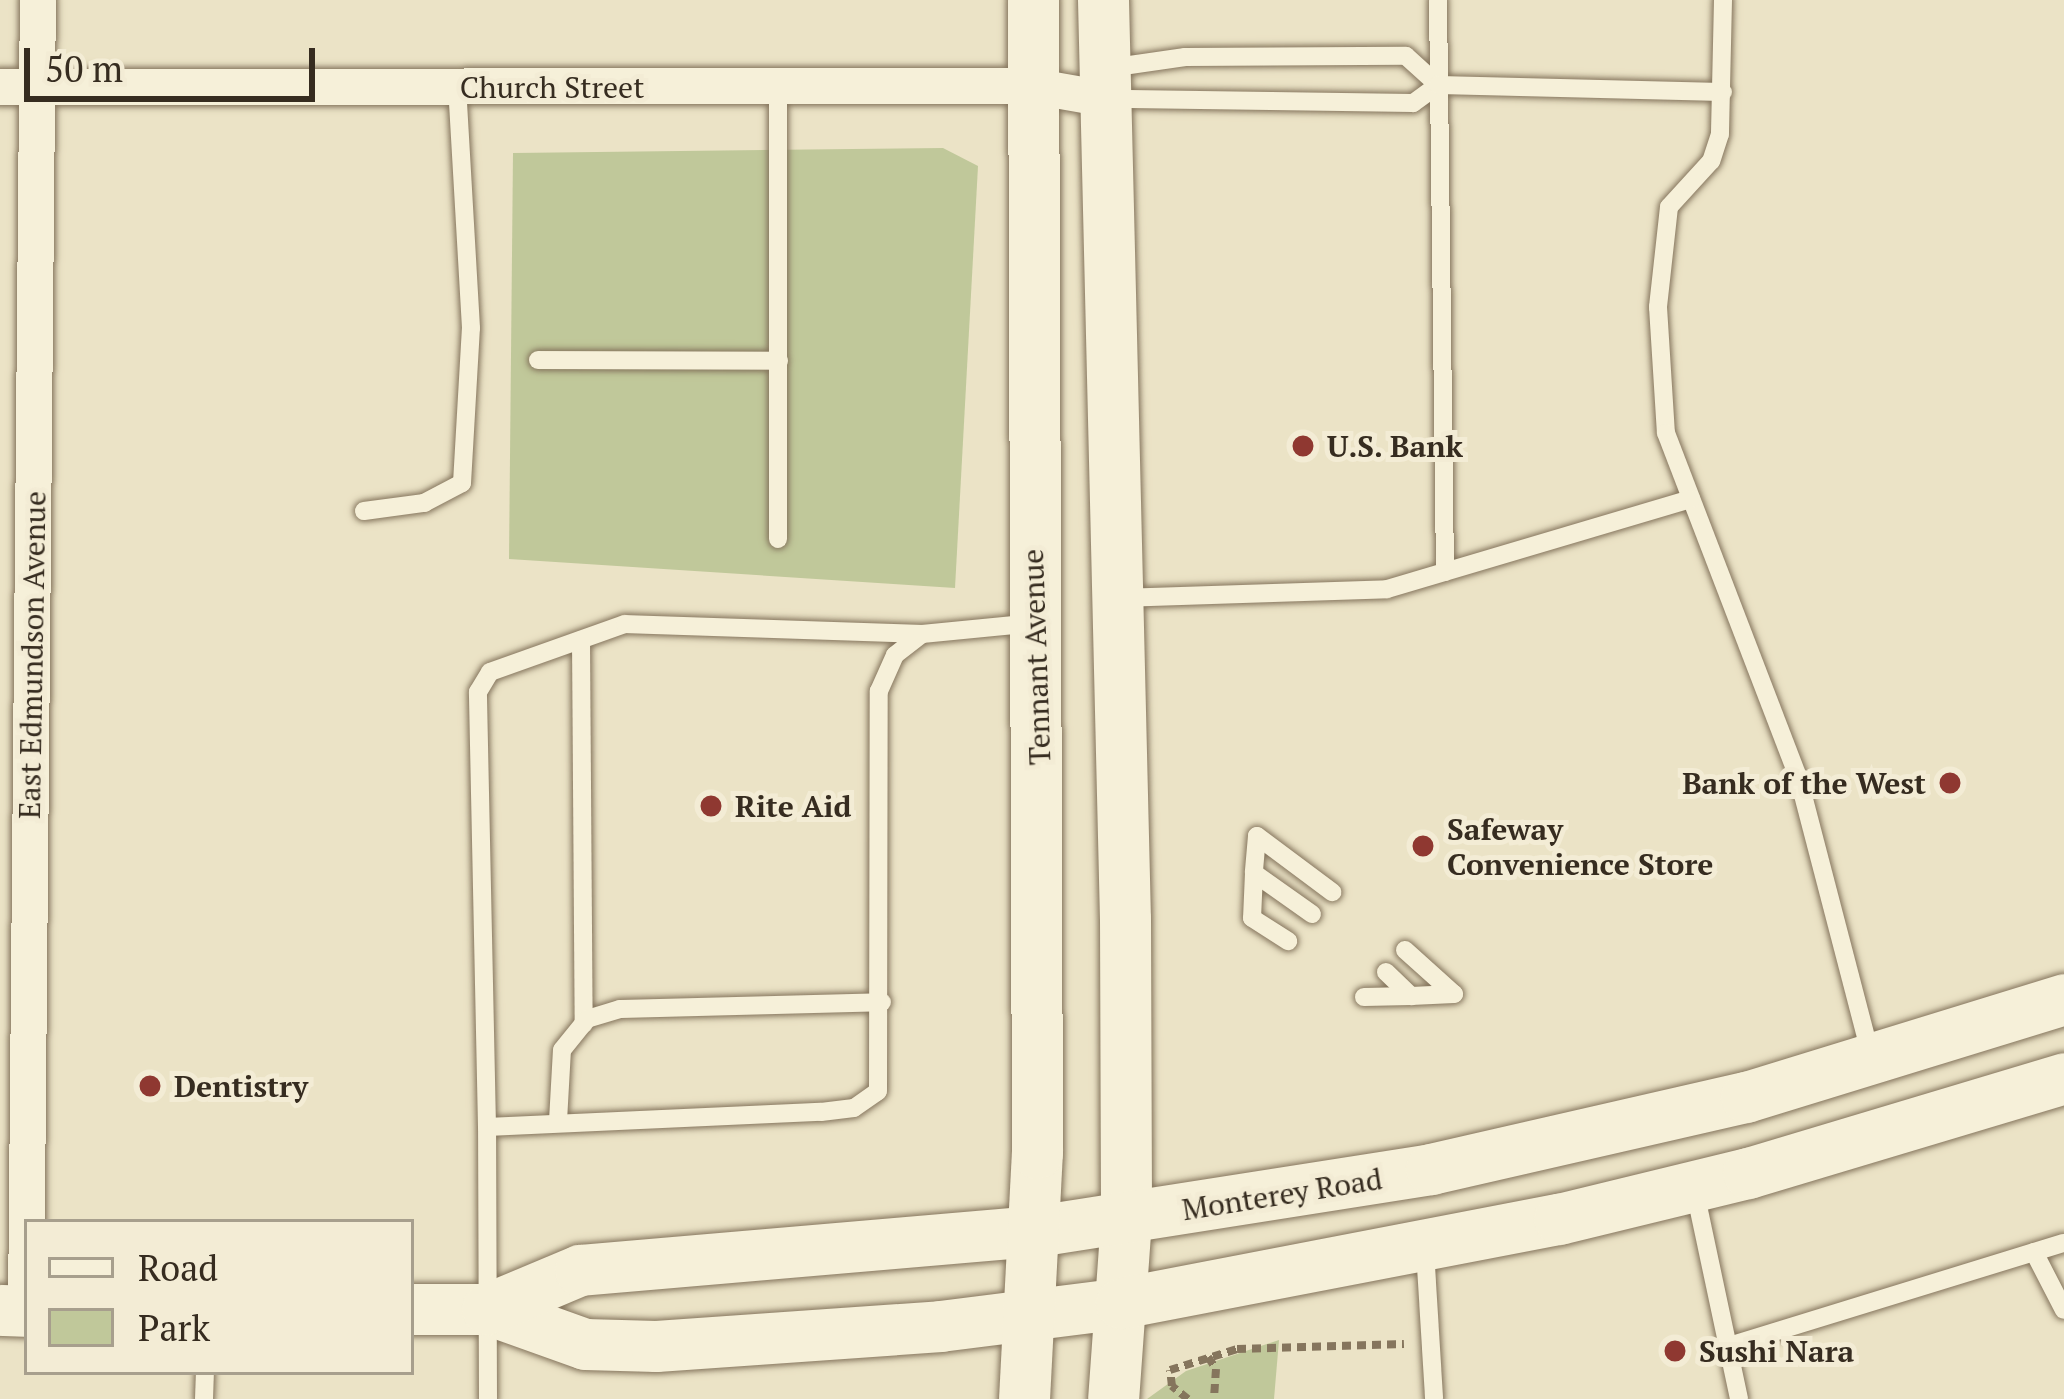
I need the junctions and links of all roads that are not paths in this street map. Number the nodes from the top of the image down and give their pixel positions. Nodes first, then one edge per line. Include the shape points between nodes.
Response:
1 (38, 0) edge
2 (1033, 0) edge
3 (1103, 0) edge
4 (1438, 0) edge
5 (1723, 0) edge
6 (1102, 84) junction
7 (1438, 85) junction
8 (1032, 86) junction
9 (0, 87) edge
10 (37, 87) junction
11 (457, 87) junction
12 (778, 87) junction
13 (1723, 92) junction
14 (538, 360) dead end
15 (778, 361) junction
16 (1690, 499) junction
17 (364, 511) dead end
18 (778, 538) dead end
19 (1445, 572) junction
20 (1120, 598) junction
21 (1035, 623) junction
22 (922, 634) junction
23 (581, 640) junction
24 (16, 659) edge
25 (1254, 873) junction
26 (1332, 892) dead end
27 (1312, 914) dead end
28 (1288, 941) dead end
29 (1405, 950) dead end
30 (1386, 972) dead end
31 (1411, 995) junction
32 (1364, 997) dead end
33 (2064, 998) edge
34 (882, 1002) junction
35 (584, 1024) junction
36 (1872, 1061) junction
37 (2064, 1078) edge
38 (558, 1120) junction
39 (487, 1127) junction
40 (1694, 1186) junction
41 (25, 1219) edge
42 (1126, 1219) junction
43 (1036, 1231) junction
44 (2064, 1243) edge
45 (1425, 1250) junction
46 (2034, 1252) junction
47 (1121, 1303) junction
48 (414, 1309) edge
49 (487, 1309) junction
50 (2064, 1310) edge
51 (1031, 1314) junction
52 (1732, 1345) junction
53 (488, 1399) edge
54 (1024, 1399) edge
55 (1113, 1399) edge
56 (1434, 1399) edge
57 (1739, 1399) edge

1 - 10 street, East Edmundson Avenue
2 - 8 main road, Tennant Avenue
3 - 6 main road
4 - 7 lane
5 - 13 lane
6 - 7 lane via 1179,106 1413,104
6 - 7 lane via 1185,57 1406,56
6 - 8 street, Church Street
6 - 20 main road
7 - 13 lane
7 - 19 lane
8 - 12 street, Church Street
8 - 21 main road, Tennant Avenue
9 - 10 street, Church Street
10 - 11 street, Church Street
10 - 24 street, East Edmundson Avenue
11 - 12 street, Church Street
11 - 17 lane via 471,328 462,483 424,503
12 - 15 lane
13 - 16 lane via 1711,161 1669,207 1658,307 1666,433
14 - 15 lane
15 - 18 lane
16 - 19 lane
16 - 36 lane via 1798,776
19 - 20 lane via 1387,590
20 - 42 main road
21 - 22 lane
21 - 43 main road, Tennant Avenue
22 - 23 lane via 625,623
22 - 34 lane via 895,655 879,692
23 - 35 lane
23 - 39 lane via 521,656 490,672 478,692
24 - 41 street, East Edmundson Avenue
25 - 26 lane via 1257,836
25 - 27 lane
25 - 28 lane via 1252,918
29 - 31 lane via 1454,994
30 - 31 lane
31 - 32 lane
33 - 36 main road, Monterey Road
34 - 35 lane via 620,1009
34 - 38 lane via 878,1091 854,1108
35 - 38 lane via 562,1050
36 - 42 main road, Monterey Road via 1510,1153
37 - 40 main road, Monterey Road
38 - 39 lane
39 - 49 lane
40 - 45 main road, Monterey Road
40 - 52 lane
42 - 43 main road, Monterey Road
42 - 47 main road
43 - 49 main road, Monterey Road via 580,1270
43 - 51 main road, Tennant Avenue
44 - 46 lane
45 - 47 main road, Monterey Road
45 - 56 lane
46 - 50 lane
46 - 52 lane
47 - 51 main road, Monterey Road
47 - 55 main road
48 - 49 main road, Monterey Road
49 - 51 main road, Monterey Road via 585,1344 656,1346
49 - 53 lane
51 - 54 main road, Tennant Avenue
52 - 57 lane

